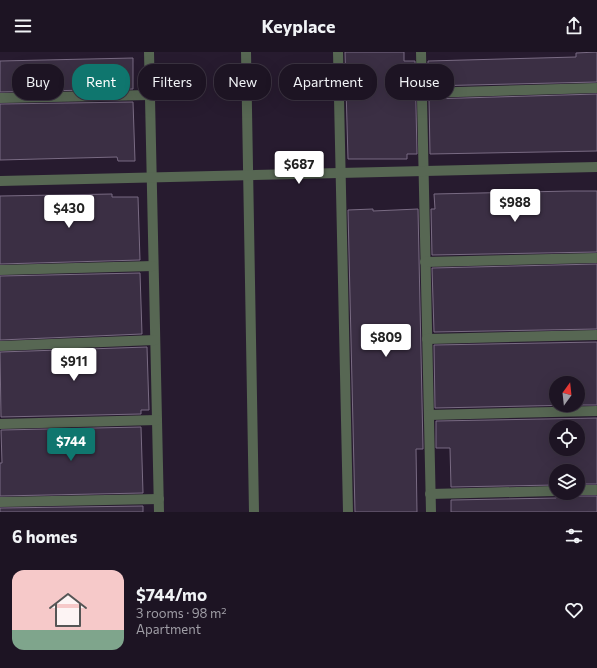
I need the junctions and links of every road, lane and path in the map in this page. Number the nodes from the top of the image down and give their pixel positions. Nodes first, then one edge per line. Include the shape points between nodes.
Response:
1 (149, 52) edge
2 (246, 52) edge
3 (338, 52) edge
4 (421, 52) edge
5 (149, 64) edge
6 (421, 64) edge
7 (597, 88) edge
8 (454, 92) edge
9 (138, 95) edge
10 (0, 98) edge
11 (150, 100) edge
12 (422, 100) edge
13 (597, 167) edge
14 (423, 171) junction
15 (341, 173) junction
16 (250, 175) junction
17 (152, 178) junction
18 (0, 181) edge
19 (597, 258) edge
20 (425, 262) junction
21 (153, 266) junction
22 (0, 270) edge
23 (597, 335) edge
24 (427, 339) junction
25 (155, 340) junction
26 (0, 346) edge
27 (597, 412) edge
28 (429, 415) junction
29 (157, 420) junction
30 (0, 424) edge
31 (585, 490) edge
32 (597, 490) edge
33 (549, 491) edge
34 (430, 494) junction
35 (158, 499) junction
36 (0, 502) edge
37 (159, 512) edge
38 (254, 512) edge
39 (348, 512) edge
40 (431, 512) edge

1 - 5 street
2 - 16 street
3 - 15 street
4 - 6 street
7 - 8 street
9 - 10 street
11 - 17 street
12 - 14 street
13 - 14 street
14 - 15 street
14 - 20 street
15 - 16 street
15 - 39 street
16 - 17 street
16 - 38 street
17 - 18 street
17 - 21 street
19 - 20 street
20 - 24 street
21 - 22 street
21 - 25 street
23 - 24 street
24 - 28 street
25 - 26 street
25 - 29 street
27 - 28 street
28 - 34 street
29 - 30 street
29 - 35 street
31 - 32 street
33 - 34 street
34 - 40 street
35 - 36 street
35 - 37 street

